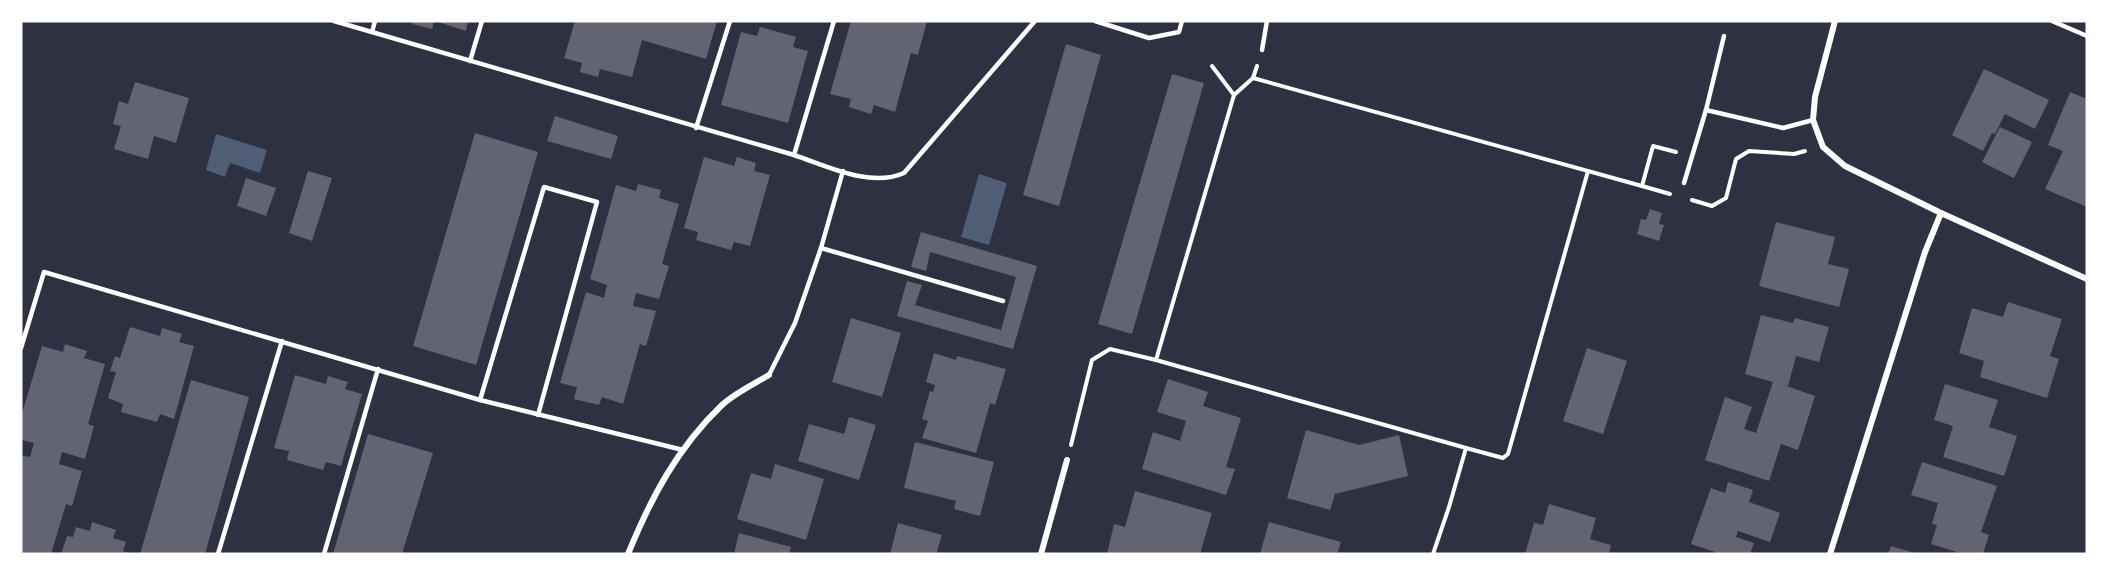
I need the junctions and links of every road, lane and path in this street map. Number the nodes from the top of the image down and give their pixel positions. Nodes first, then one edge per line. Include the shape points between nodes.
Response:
1 (334, 21) edge
2 (375, 21) edge
3 (482, 21) edge
4 (730, 21) edge
5 (834, 21) edge
6 (1035, 21) edge
7 (1095, 21) edge
8 (1182, 21) edge
9 (1267, 21) edge
10 (1835, 21) edge
11 (2052, 21) edge
12 (372, 32) junction
13 (1724, 36) dead end
14 (2087, 36) edge
15 (1262, 50) joint
16 (470, 61) junction
17 (1212, 66) dead end
18 (1253, 78) junction
19 (1234, 95) junction
20 (1706, 110) junction
21 (1813, 120) junction
22 (696, 128) junction
23 (1823, 147) junction
24 (794, 155) junction
25 (1691, 156) junction
26 (843, 171) junction
27 (1588, 171) junction
28 (1684, 183) dead end
29 (1642, 186) junction
30 (1672, 195) dead end
31 (1682, 198) dead end
32 (1941, 213) junction
33 (821, 249) junction
34 (2087, 279) edge
35 (1003, 301) dead end
36 (282, 341) junction
37 (21, 348) edge
38 (1156, 360) junction
39 (378, 369) junction
40 (769, 375) joint
41 (480, 400) junction
42 (538, 416) junction
43 (1466, 448) junction
44 (683, 450) junction
45 (1068, 460) joint
46 (218, 554) edge
47 (324, 554) edge
48 (628, 554) edge
49 (1041, 554) edge
50 (1433, 554) edge
51 (1830, 554) edge

1 - 12 lane
2 - 12 lane
3 - 16 lane
4 - 22 lane
5 - 24 lane
6 - 26 lane via 904,173 892,178
7 - 8 lane via 1149,38 1179,32
9 - 15 lane
10 - 21 street via 1815,97
11 - 14 lane
12 - 16 lane
13 - 20 lane
15 - 18 path
16 - 22 lane
17 - 19 path
18 - 19 path
18 - 27 path
19 - 38 path
20 - 21 lane via 1783,128
20 - 25 lane
21 - 23 street
22 - 24 lane
23 - 31 path via 1794,154 1749,151 1736,159 1726,198 1712,206
23 - 32 street via 1845,166
24 - 26 lane
25 - 28 lane
25 - 29 path via 1653,146
26 - 33 lane
27 - 29 path
27 - 43 path via 1508,454 1503,458
29 - 30 path
32 - 34 street
32 - 51 street via 1925,252
33 - 35 lane
33 - 40 lane via 795,323
36 - 37 lane via 44,272
36 - 39 lane
36 - 46 lane
38 - 43 path
38 - 45 path via 1110,349 1092,360
39 - 41 lane
39 - 47 lane
40 - 44 street via 723,404
41 - 42 lane
41 - 42 lane via 544,187 597,202
42 - 44 lane
43 - 50 path
44 - 48 street via 658,487
45 - 49 street

